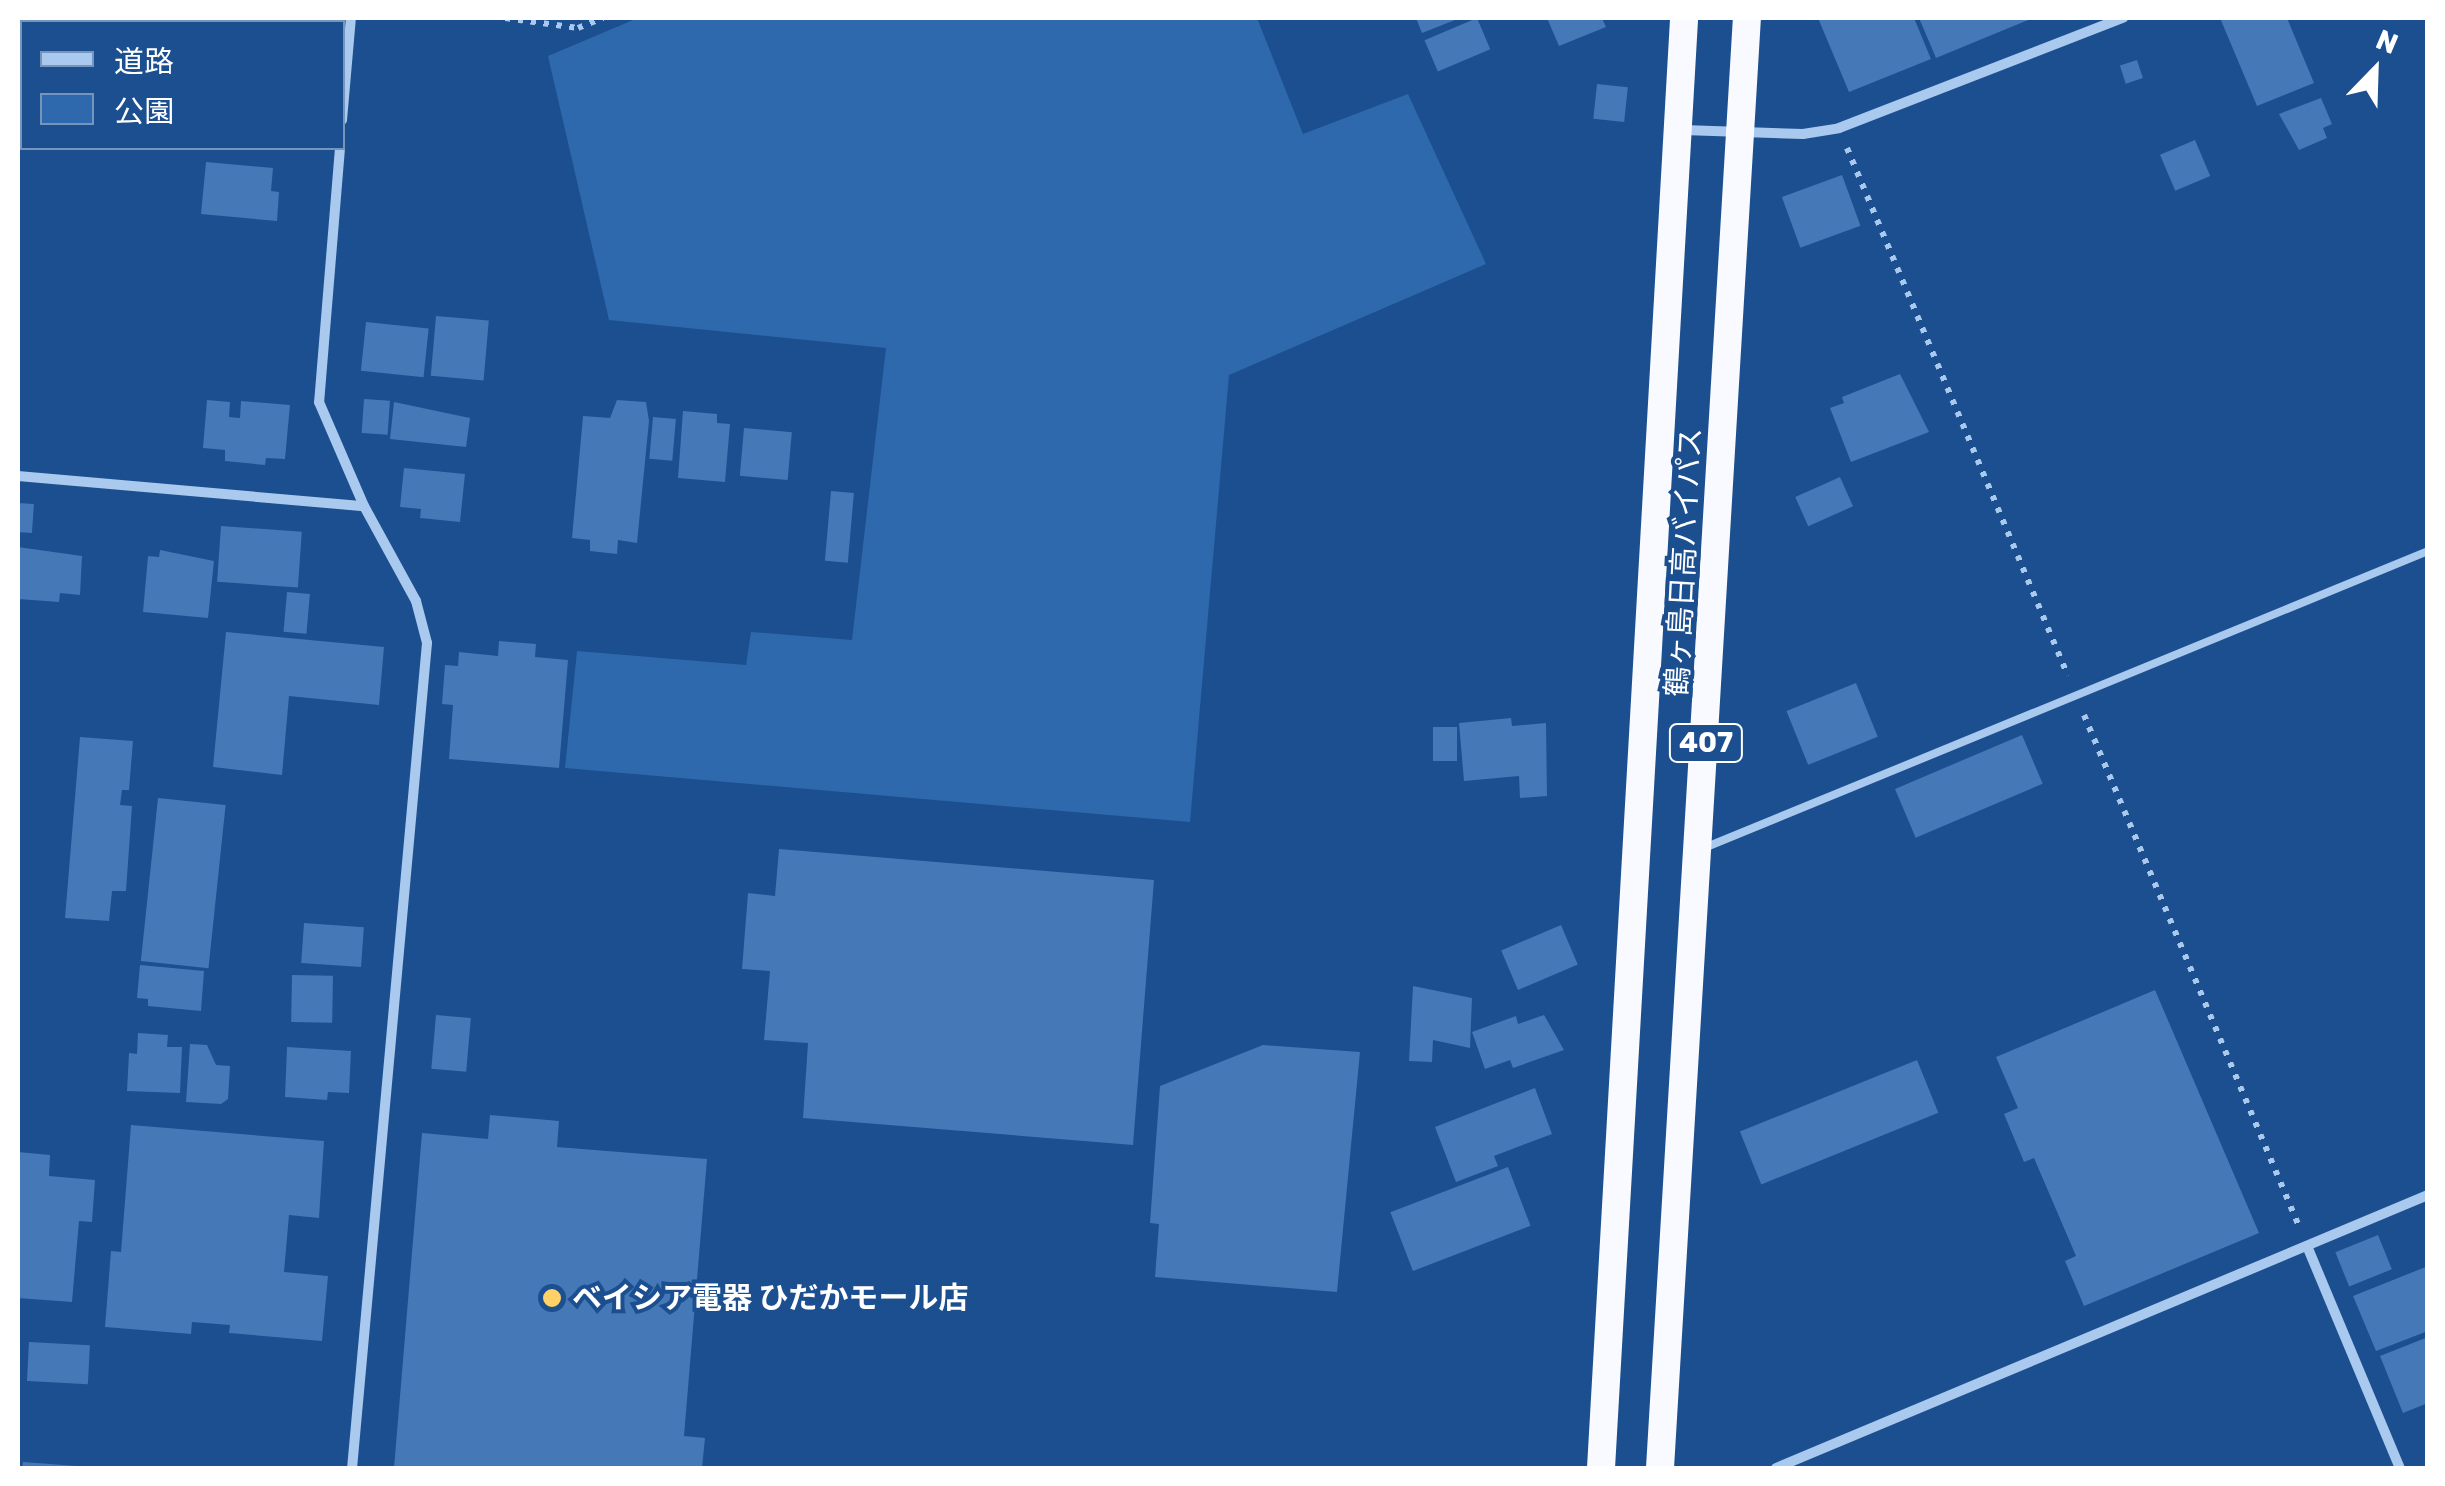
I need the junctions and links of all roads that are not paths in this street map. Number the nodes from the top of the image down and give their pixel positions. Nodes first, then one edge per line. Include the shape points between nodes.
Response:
1 (351, 18) edge
2 (1684, 18) edge
3 (1747, 18) edge
4 (2123, 18) edge
5 (345, 86) edge
6 (1682, 130) junction
7 (1740, 134) junction
8 (340, 150) edge
9 (18, 476) edge
10 (364, 506) junction
11 (2428, 551) edge
12 (1700, 850) junction
13 (2428, 1196) edge
14 (2307, 1246) junction
15 (352, 1468) edge
16 (1601, 1468) edge
17 (1660, 1468) edge
18 (1776, 1468) edge
19 (2400, 1468) edge

1 - 5 street
2 - 6 highway, 鶴ヶ島日高バイパス / 407
3 - 7 highway, 鶴ヶ島日高バイパス / 407
4 - 7 street via 1838,128
6 - 7 street
6 - 16 highway, 鶴ヶ島日高バイパス / 407
7 - 12 highway, 鶴ヶ島日高バイパス / 407
8 - 10 street via 320,402
9 - 10 street
10 - 15 street via 416,601 427,643
11 - 12 lane
12 - 17 highway, 鶴ヶ島日高バイパス / 407
13 - 14 street
14 - 18 street
14 - 19 street

